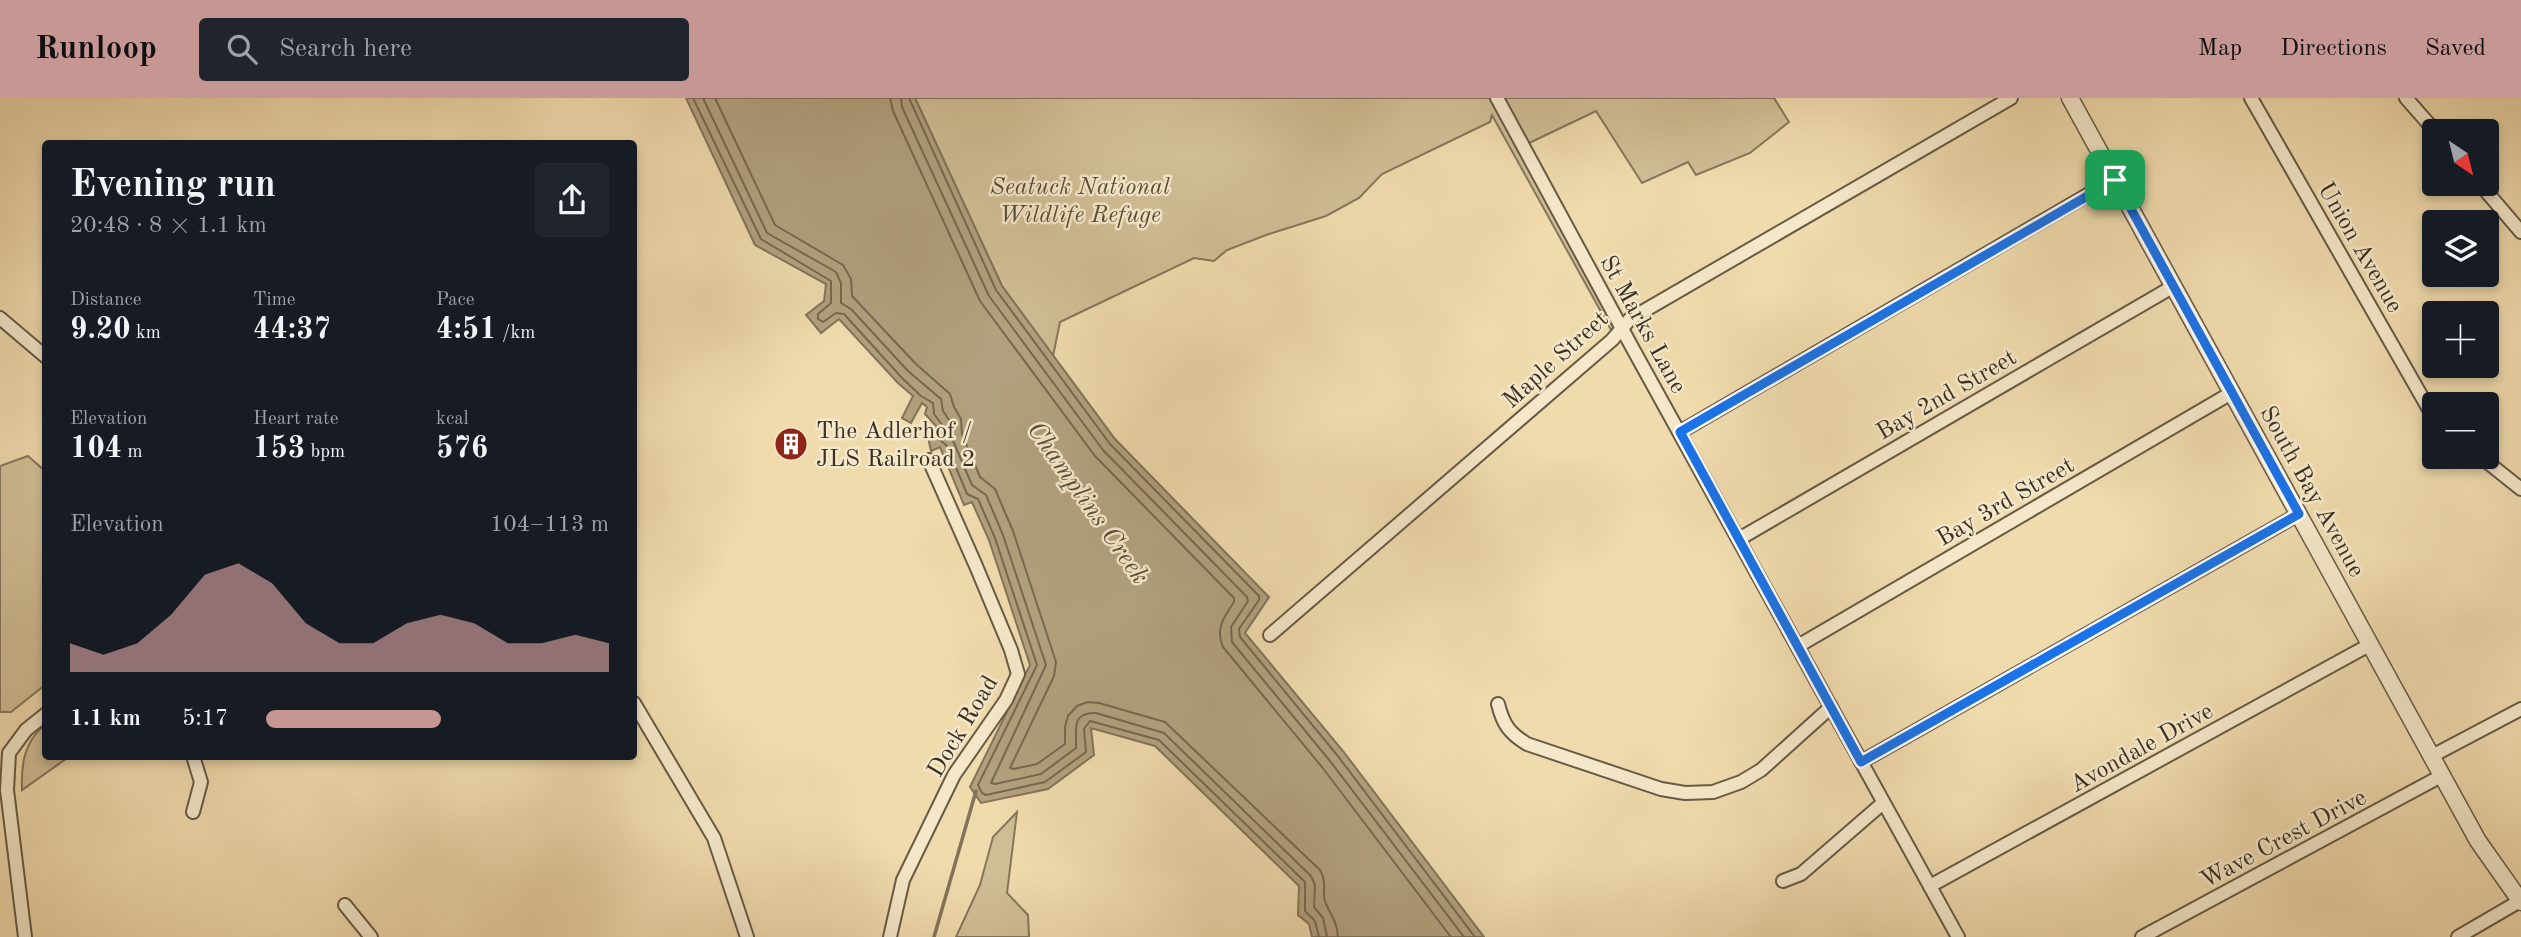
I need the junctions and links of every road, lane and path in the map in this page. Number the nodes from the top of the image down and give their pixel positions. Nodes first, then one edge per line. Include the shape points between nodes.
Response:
1 (1497, 98) edge
2 (2011, 98) edge
3 (2070, 98) edge
4 (2251, 98) edge
5 (2406, 98) edge
6 (2424, 119) edge
7 (2115, 180) junction
8 (2490, 196) edge
9 (2521, 209) edge
10 (2511, 220) junction
11 (2521, 232) edge
12 (2174, 286) junction
13 (0, 318) edge
14 (1622, 328) junction
15 (42, 354) edge
16 (2233, 392) junction
17 (2422, 397) edge
18 (1680, 432) junction
19 (929, 460) dead end
20 (2496, 469) edge
21 (2521, 489) edge
22 (2299, 514) junction
23 (1739, 539) junction
24 (1270, 635) dead end
25 (2371, 644) junction
26 (1798, 646) junction
27 (1498, 704) dead end
28 (1831, 707) junction
29 (637, 708) edge
30 (2521, 709) edge
31 (42, 717) edge
32 (2432, 756) junction
33 (194, 760) edge
34 (1861, 762) junction
35 (2444, 775) junction
36 (1883, 803) junction
37 (193, 812) dead end
38 (1783, 881) dead end
39 (1930, 886) junction
40 (2521, 901) edge
41 (345, 905) dead end
42 (25, 937) edge
43 (371, 937) edge
44 (747, 937) edge
45 (890, 937) edge
46 (1958, 937) edge
47 (2142, 937) edge
48 (2458, 937) edge

1 - 14 street, St Marks Lane
2 - 14 street, Maple Street via 1630,319
3 - 7 street, South Bay Avenue
4 - 17 street, Union Avenue
5 - 6 street
7 - 12 street, South Bay Avenue
7 - 18 street
8 - 10 street
9 - 10 street
10 - 11 street
12 - 16 street, South Bay Avenue
12 - 23 street, Bay 2nd Street
13 - 15 street
14 - 18 street, St Marks Lane
14 - 24 street, Maple Street
16 - 22 street, South Bay Avenue
16 - 26 street, Bay 3rd Street
18 - 23 street, St Marks Lane
19 - 45 street, Dock Road via 1018,674 949,787 903,880
20 - 21 street
22 - 25 street, South Bay Avenue
22 - 34 street
23 - 26 street, St Marks Lane
25 - 32 street, South Bay Avenue
25 - 39 street, Avondale Drive
26 - 28 street, St Marks Lane
27 - 28 street via 1502,722 1527,744 1685,793 1713,792 1741,782 1761,770
28 - 34 street, St Marks Lane
29 - 44 street via 714,838
30 - 32 street
31 - 42 street via 9,753 7,790
32 - 35 street, South Bay Avenue
33 - 37 street via 201,782
34 - 36 street, St Marks Lane
35 - 40 street, South Bay Avenue via 2478,841
35 - 47 street, Wave Crest Drive
36 - 38 street via 1801,874
36 - 39 street, St Marks Lane
39 - 46 street, St Marks Lane
40 - 48 street
41 - 43 street

